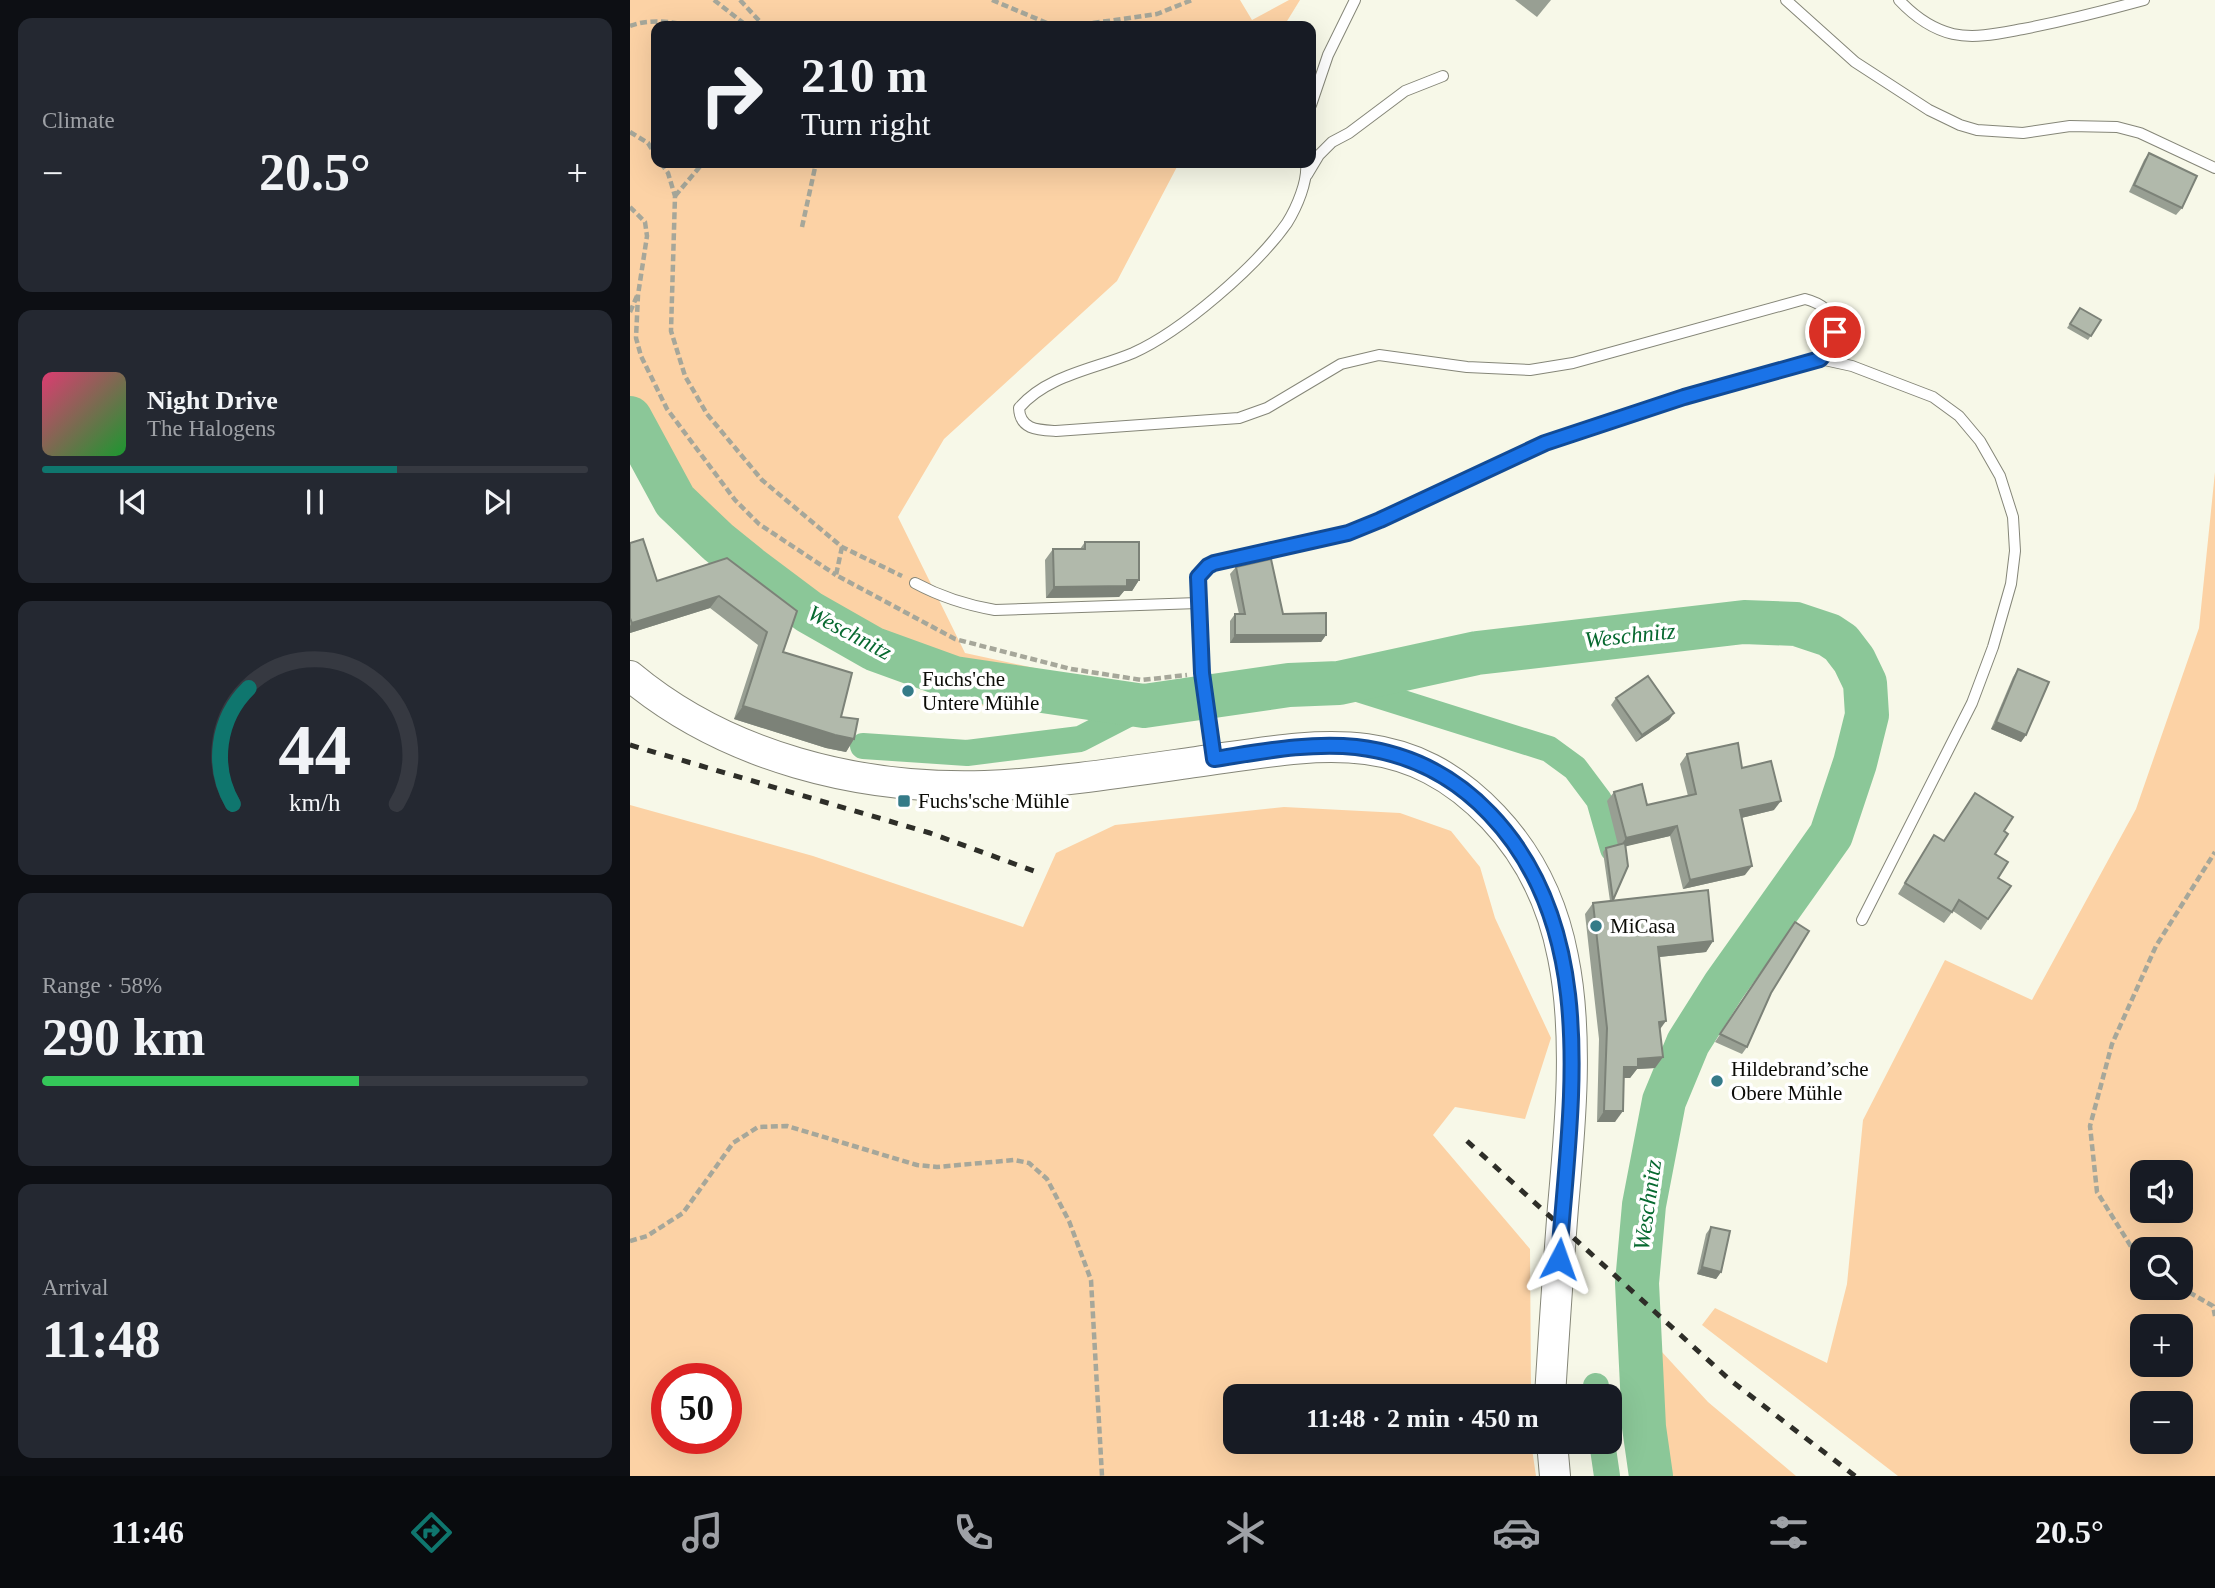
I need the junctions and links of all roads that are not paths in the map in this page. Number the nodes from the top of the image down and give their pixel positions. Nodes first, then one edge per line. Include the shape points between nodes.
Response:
1 (1355, 0) edge
2 (1786, 0) edge
3 (1899, 0) edge
4 (2144, 0) edge
5 (1443, 76) dead end
6 (1316, 90) edge
7 (1316, 160) edge
8 (1306, 168) edge
9 (1312, 168) edge
10 (2215, 168) edge
11 (1307, 176) junction
12 (1820, 359) junction
13 (915, 583) road end
14 (1198, 603) junction
15 (630, 676) edge
16 (1214, 759) junction
17 (1862, 920) dead end
18 (1551, 1384) edge
19 (1553, 1454) edge
20 (1555, 1476) edge

1 - 6 lane
2 - 10 lane via 1855,62 1960,125 2023,133 2070,126 2117,127
3 - 4 lane via 1931,26 1970,36 2071,20
5 - 7 lane via 1405,91 1332,142
8 - 11 lane
9 - 11 lane
11 - 12 lane via 1288,221 1215,297 1134,352 1030,395 1019,408 1019,418 1026,426 1056,431 1239,418 1267,408 1341,364 1379,355 1530,370 1573,363 1805,299 1826,310 1833,322 1830,347
12 - 14 lane via 1545,443 1348,533 1214,563 1198,577
12 - 17 lane via 1852,366 1933,397 1959,416 2000,476 2013,517 2011,584 1993,647 1972,703
13 - 14 lane via 941,597 995,610
14 - 16 lane
15 - 16 main road via 656,698 729,738 825,771 869,778 985,786
16 - 18 main road via 1290,747 1354,747 1426,765 1474,797 1510,835 1533,870 1564,958 1572,1056
19 - 20 main road

